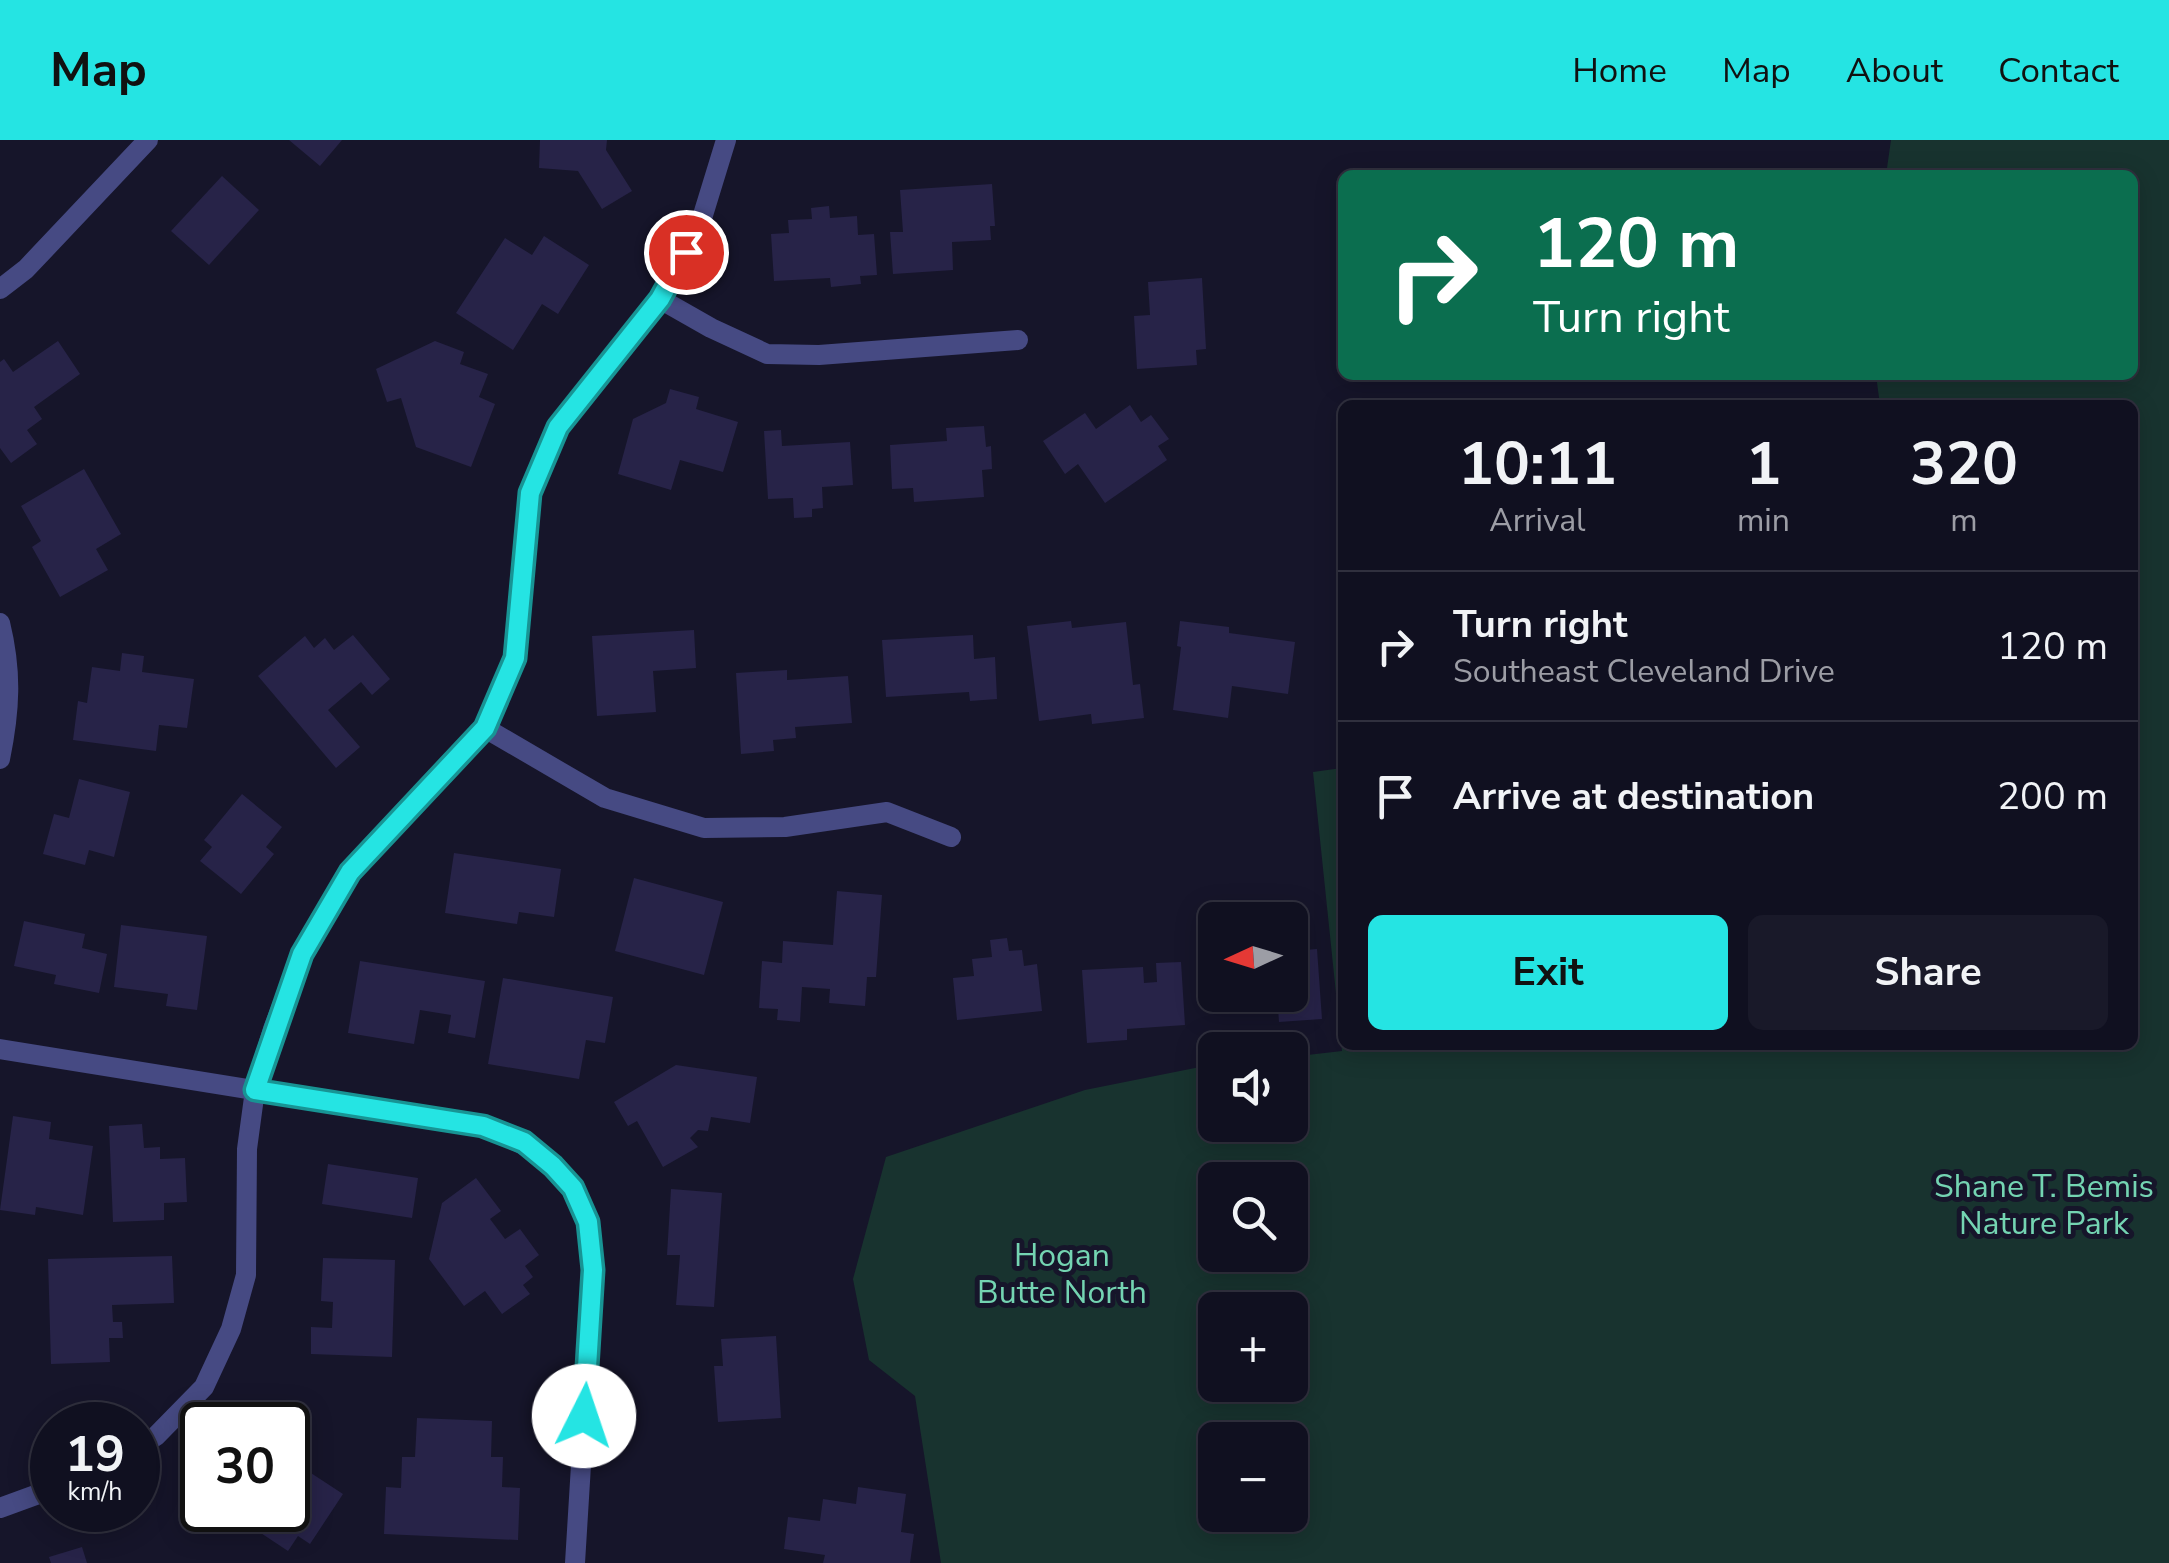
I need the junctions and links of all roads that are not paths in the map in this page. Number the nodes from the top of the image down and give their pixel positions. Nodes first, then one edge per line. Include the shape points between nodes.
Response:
1 (148, 140) edge
2 (726, 140) edge
3 (0, 289) edge
4 (660, 299) junction
5 (1018, 340) dead end
6 (0, 623) edge
7 (485, 728) junction
8 (0, 759) edge
9 (952, 837) dead end
10 (0, 1050) edge
11 (255, 1090) junction
12 (160, 1432) edge
13 (30, 1498) edge
14 (0, 1508) edge
15 (575, 1563) edge

1 - 3 street
2 - 4 street via 699,228
4 - 5 street via 767,354
4 - 7 street via 558,427 530,493 515,658
6 - 8 street via 9,662
7 - 9 street via 605,798 704,828 785,826 887,812
7 - 11 street via 350,872 302,954
10 - 11 street
11 - 12 street via 247,1149 246,1275 231,1329 204,1386
11 - 15 street via 483,1126 524,1142 573,1188 588,1222 593,1270
13 - 14 street

